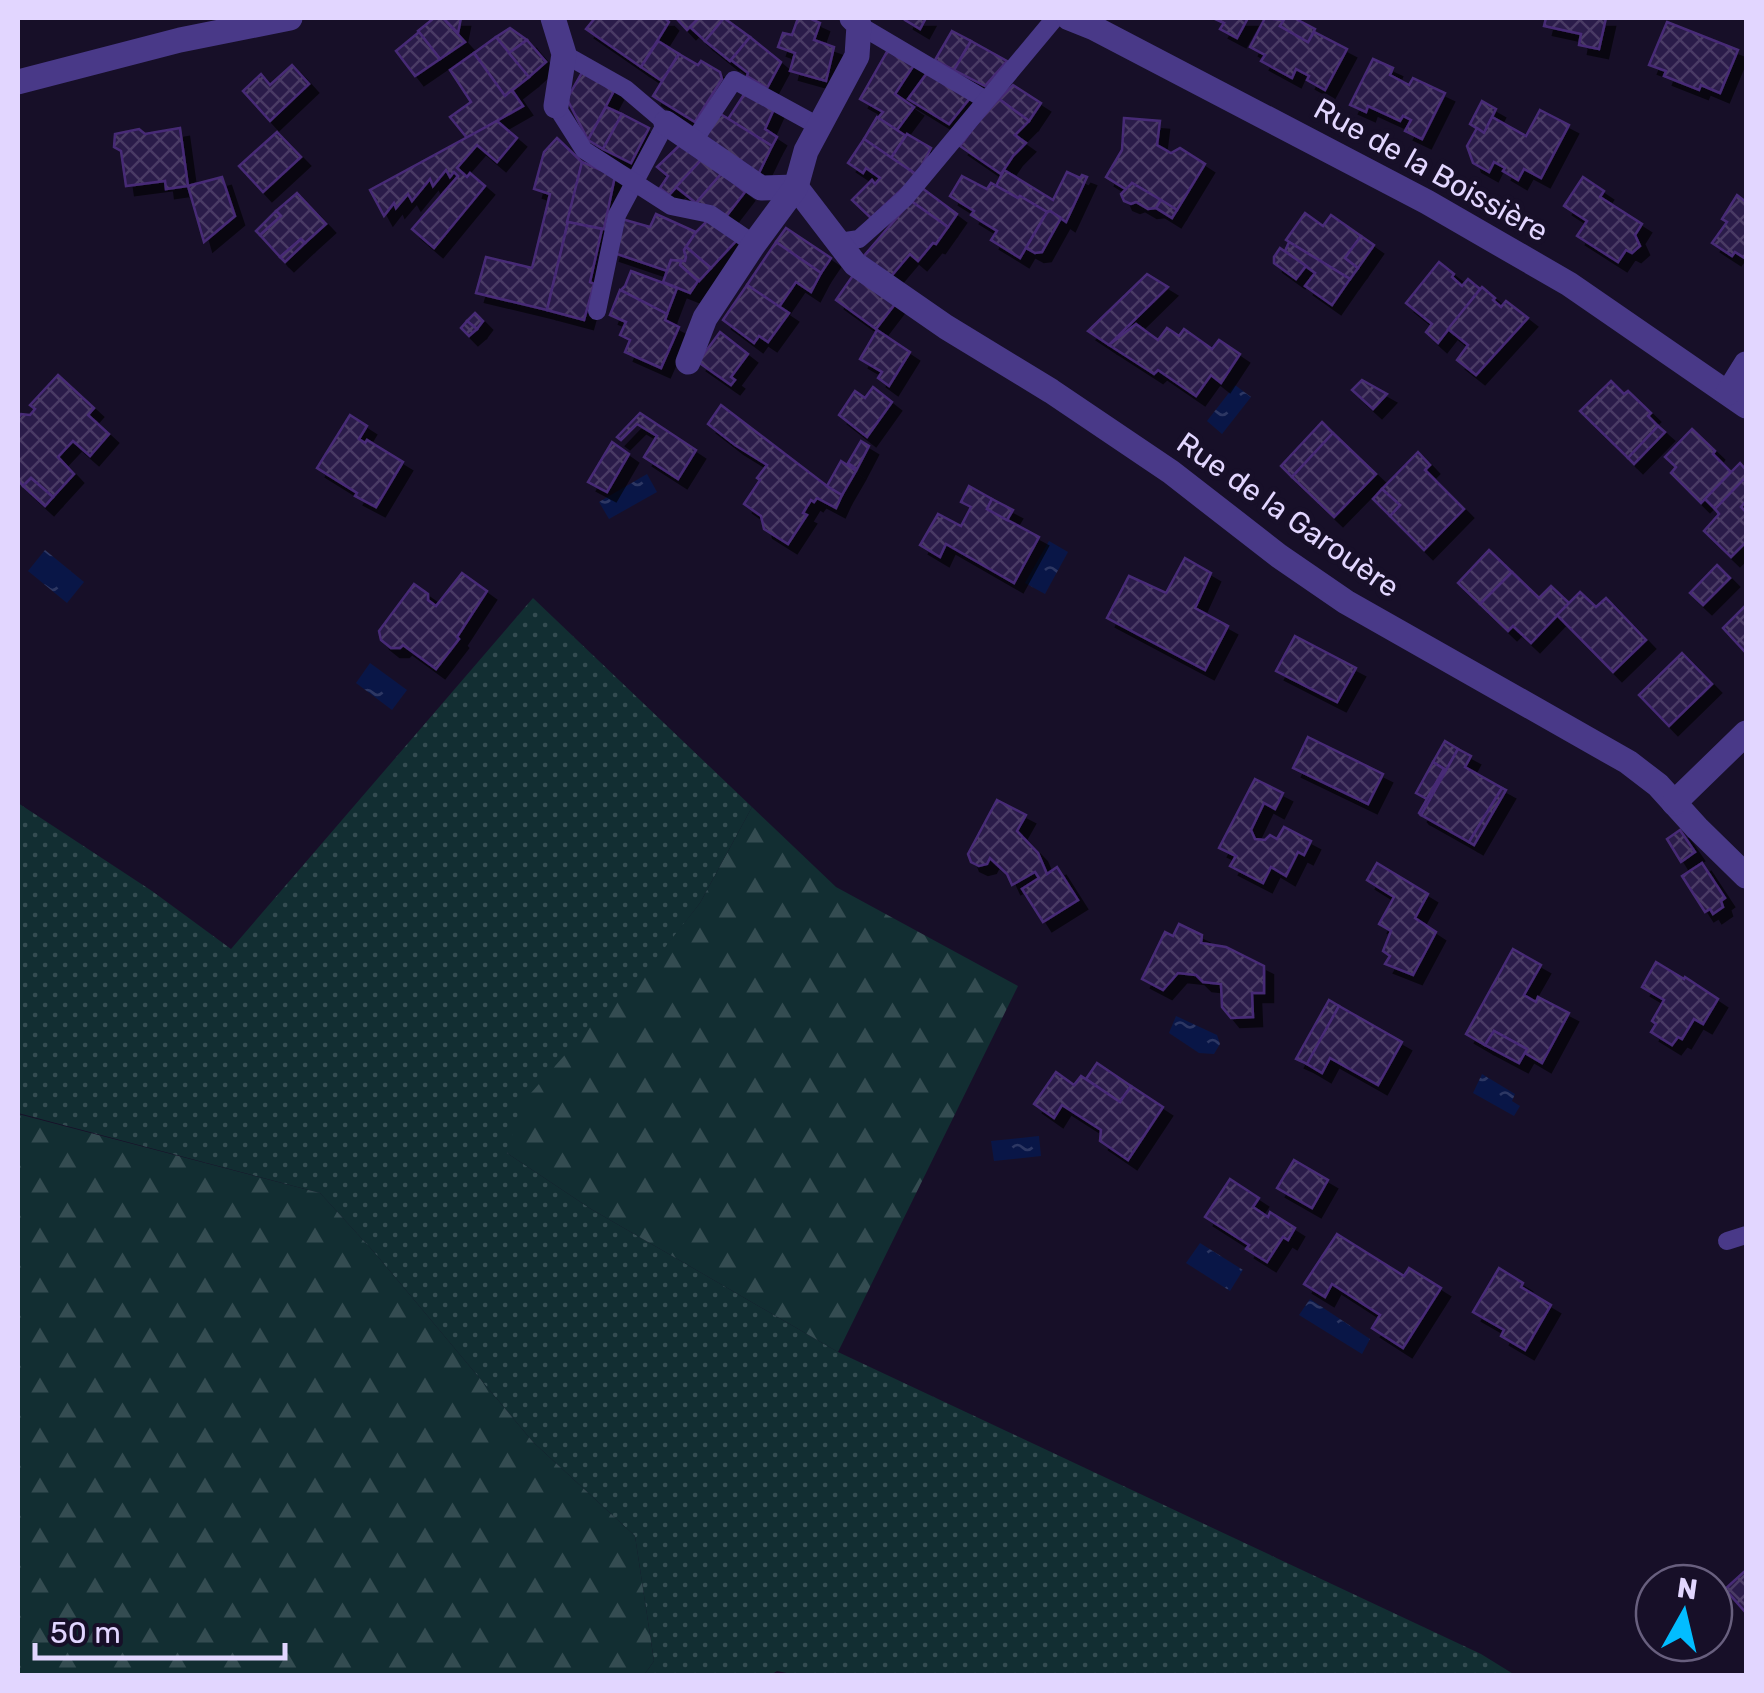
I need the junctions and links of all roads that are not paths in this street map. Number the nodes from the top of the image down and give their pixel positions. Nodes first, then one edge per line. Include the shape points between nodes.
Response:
1 (290, 18) edge
2 (553, 18) edge
3 (1056, 18) edge
4 (1069, 18) edge
5 (856, 21) edge
6 (1097, 23) edge
7 (564, 54) junction
8 (18, 82) edge
9 (986, 100) junction
10 (556, 106) joint
11 (666, 123) junction
12 (820, 127) junction
13 (693, 142) junction
14 (634, 180) junction
15 (796, 187) junction
16 (839, 242) junction
17 (754, 244) junction
18 (597, 310) dead end
19 (688, 362) dead end
20 (1746, 364) edge
21 (1737, 400) edge
22 (1746, 733) edge
23 (1674, 803) junction
24 (1746, 876) edge
25 (1746, 1235) edge
26 (1728, 1241) dead end

1 - 8 street
2 - 7 street
3 - 9 lane
4 - 6 street, Rue de la Boissière
5 - 9 lane
5 - 12 street via 857,56
6 - 21 street, Rue de la Boissière via 1569,284
7 - 10 street
7 - 11 lane via 626,88
9 - 16 lane via 905,198 859,239
10 - 14 lane via 584,150
11 - 13 street
11 - 14 lane
12 - 13 lane via 734,80
12 - 15 street
13 - 15 street via 761,188
14 - 17 lane via 671,206 710,214
14 - 18 lane via 617,215
15 - 16 street, Rue de la Garouère
15 - 17 street
16 - 23 street, Rue de la Garouère via 855,264 1170,472 1346,602 1628,762
17 - 19 street via 705,318
20 - 21 street
22 - 23 street
23 - 24 street, Rue de la Garouère
25 - 26 lane

